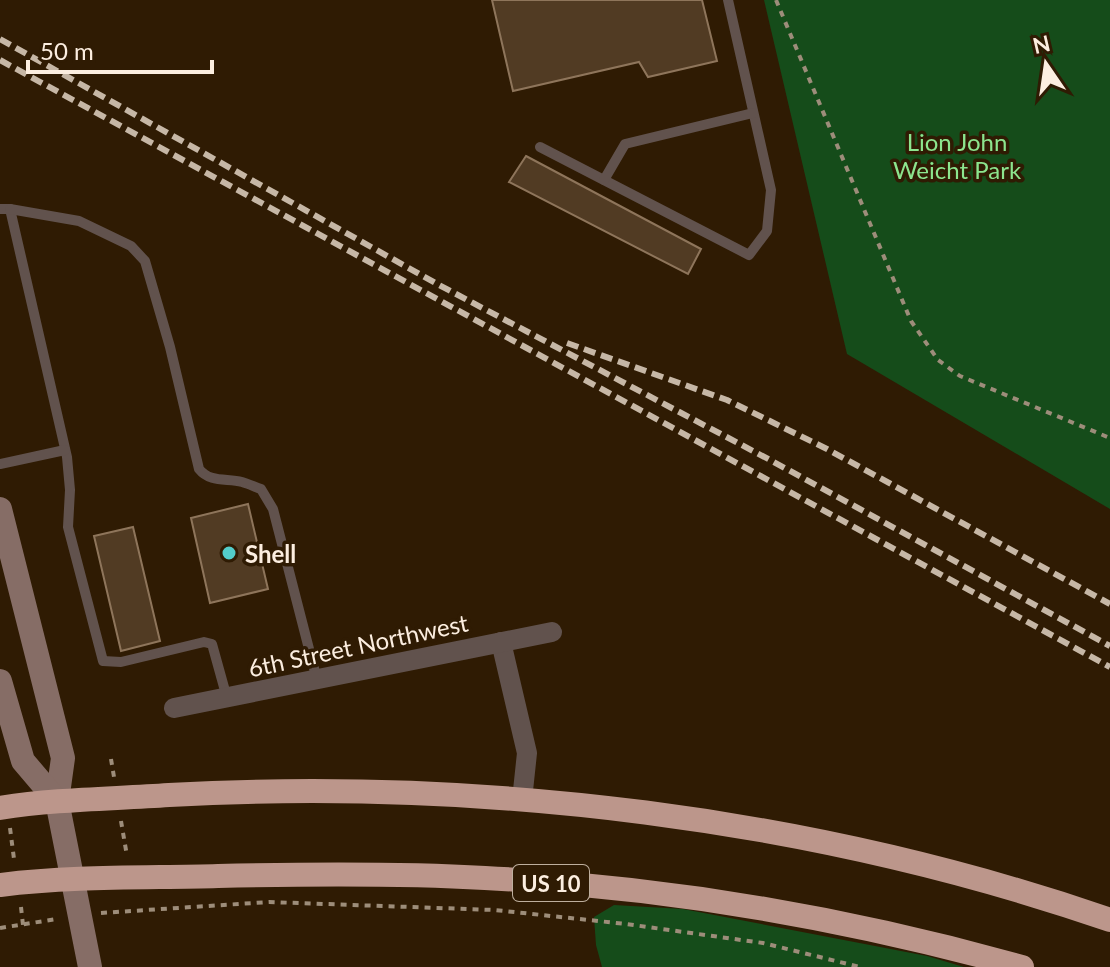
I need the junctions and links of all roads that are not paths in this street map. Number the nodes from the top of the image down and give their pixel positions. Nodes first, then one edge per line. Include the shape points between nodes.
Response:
1 (728, 0) edge
2 (753, 113) junction
3 (540, 147) dead end
4 (604, 180) junction
5 (5, 209) edge
6 (65, 450) junction
7 (0, 464) edge
8 (0, 509) edge
9 (552, 632) dead end
10 (501, 642) junction
11 (317, 680) junction
12 (0, 681) edge
13 (227, 698) junction
14 (174, 708) dead end
15 (522, 800) junction
16 (57, 801) junction
17 (4, 808) edge
18 (72, 879) junction
19 (9, 884) edge
20 (1110, 920) edge
21 (90, 967) edge
22 (1022, 967) edge

1 - 2 lane
2 - 4 lane via 625,144
2 - 4 lane via 771,190 767,231 749,255
3 - 4 lane
5 - 6 lane
5 - 11 lane via 79,221 131,246 145,261 199,469 222,481 261,489 273,509
6 - 7 lane
6 - 13 lane via 70,474 68,527 103,661 212,644
8 - 16 street via 63,758
9 - 10 street, 6th Street Northwest
10 - 11 street, 6th Street Northwest
10 - 15 street via 527,753
11 - 13 street, 6th Street Northwest
12 - 16 street via 23,761
13 - 14 street, 6th Street Northwest
15 - 16 highway via 303,791
15 - 20 highway via 679,818 834,845 987,881
16 - 17 highway
16 - 18 street
18 - 19 highway, US 10
18 - 21 street
18 - 22 highway, US 10 via 415,875 628,890 864,928

